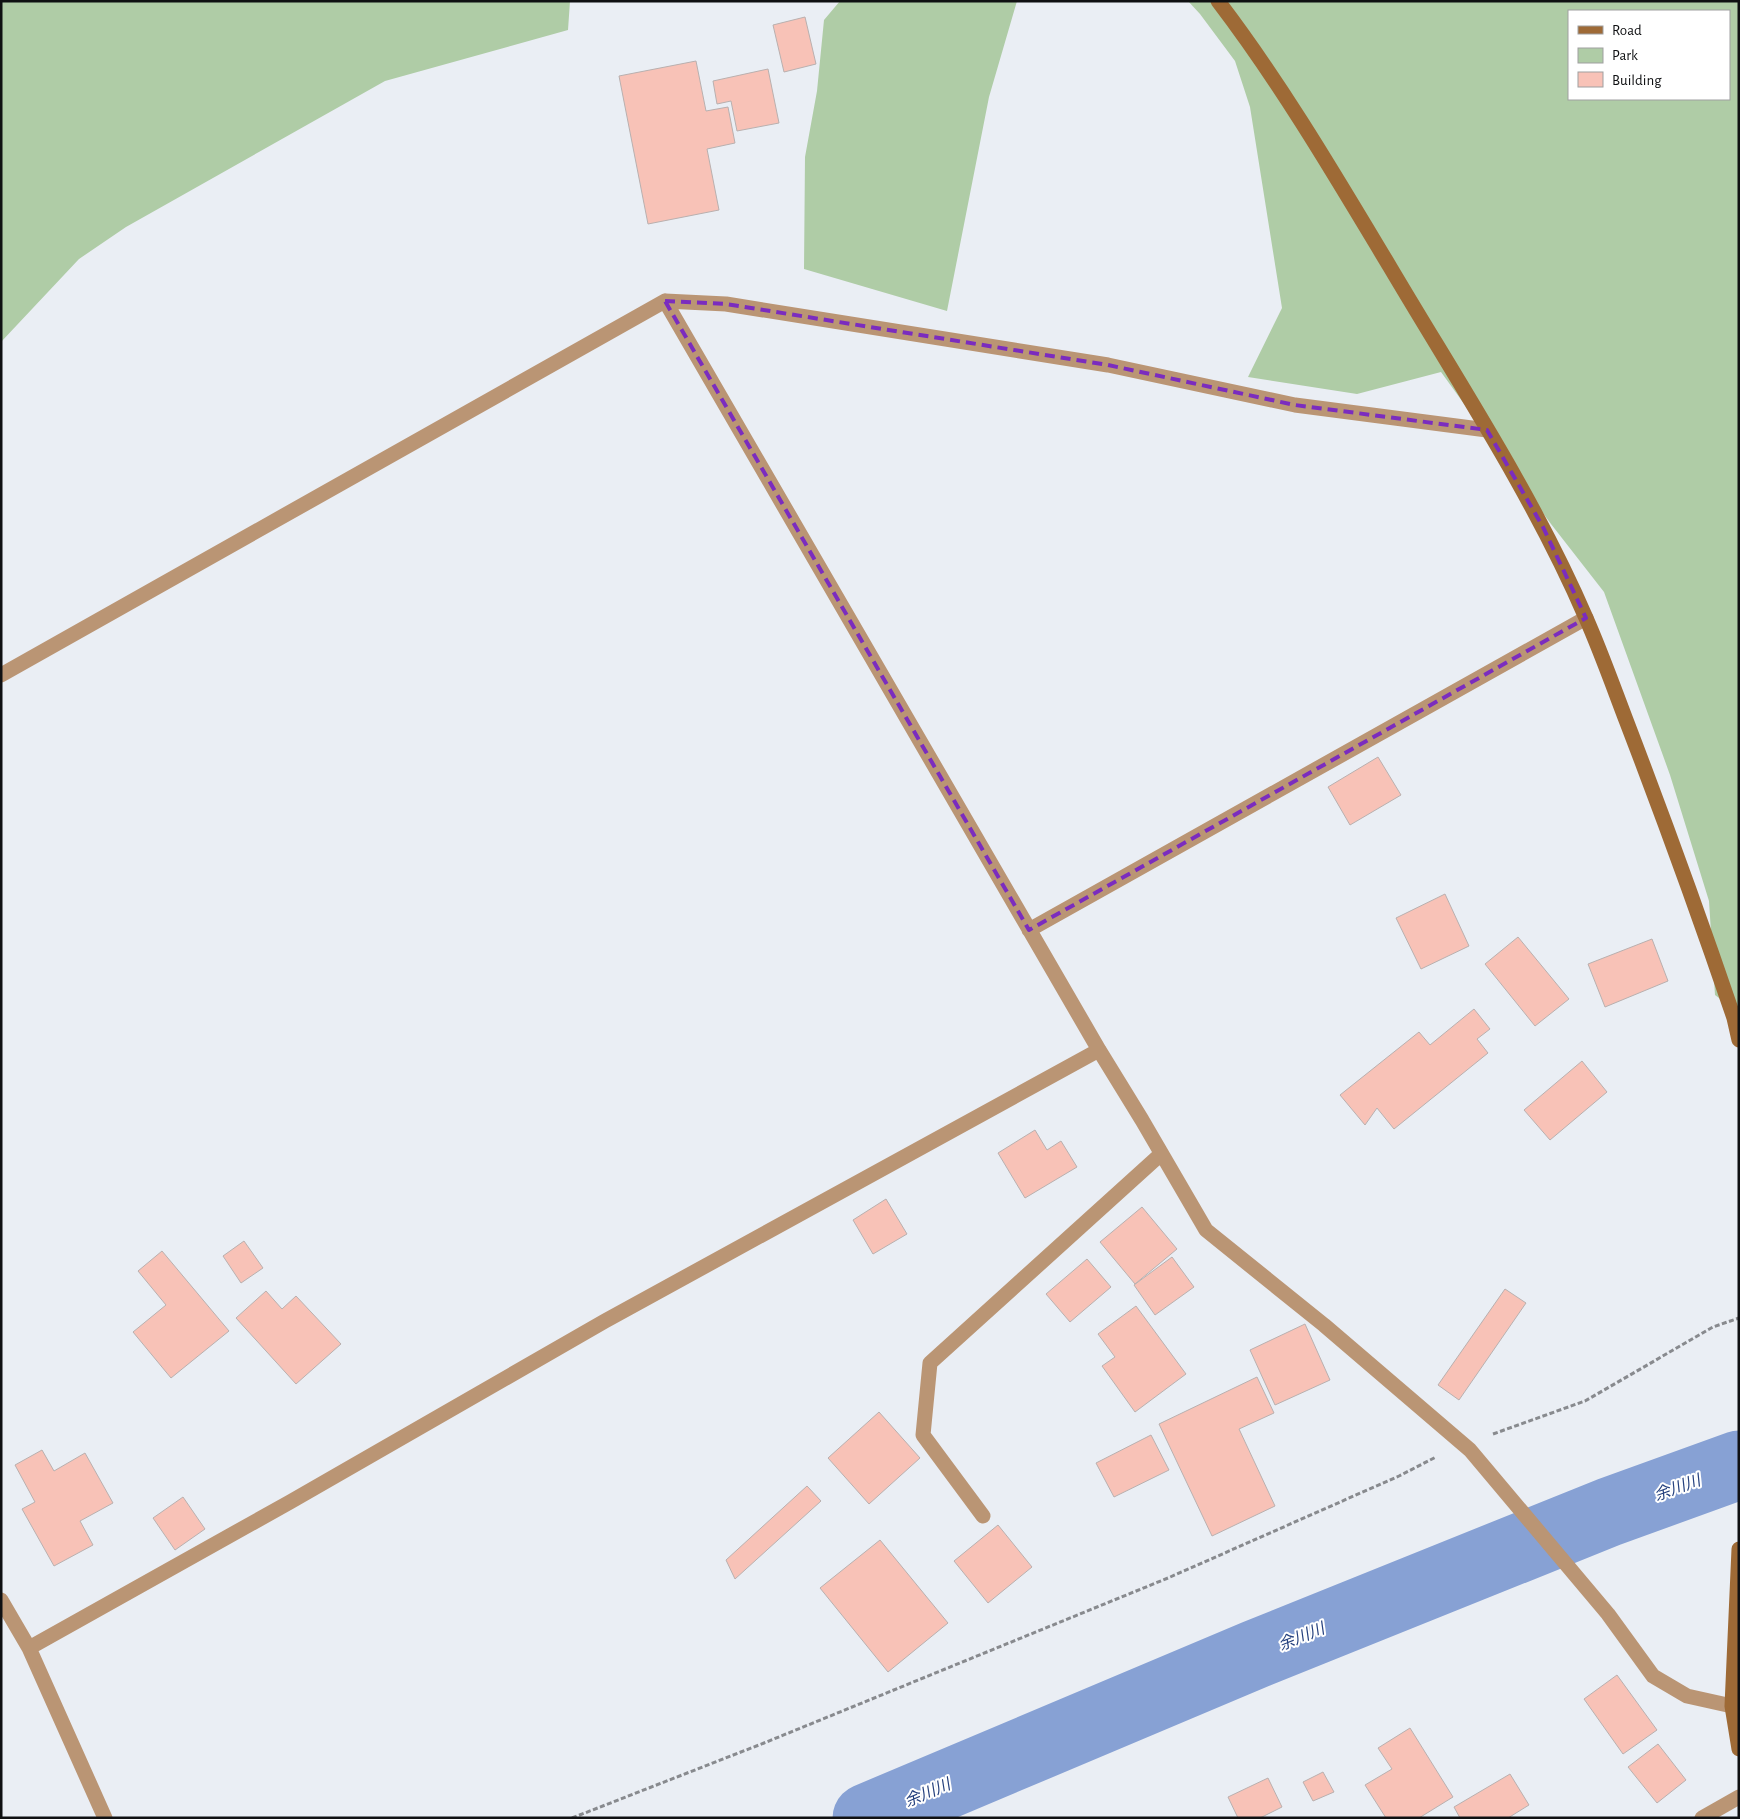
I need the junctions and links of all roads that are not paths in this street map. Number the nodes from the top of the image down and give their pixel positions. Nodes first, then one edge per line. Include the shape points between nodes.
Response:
1 (1218, 1) edge
2 (665, 301) junction
3 (1487, 430) junction
4 (1586, 618) junction
5 (1, 675) edge
6 (1029, 930) junction
7 (1739, 1040) edge
8 (1099, 1050) junction
9 (1162, 1154) junction
10 (983, 1516) dead end
11 (1739, 1549) edge
12 (1, 1600) edge
13 (29, 1648) junction
14 (1732, 1706) junction
15 (1739, 1749) edge
16 (1739, 1797) edge
17 (105, 1818) edge
18 (1702, 1818) edge

1 - 3 street via 1250,43 1340,183
2 - 3 street via 726,304 1108,365 1295,405
2 - 5 street
2 - 6 street
3 - 4 street via 1543,528
4 - 6 street
4 - 7 street via 1690,889
6 - 8 street
8 - 9 street
8 - 13 street via 605,1321
9 - 10 street via 930,1363 923,1435
9 - 14 street via 1206,1230 1324,1325 1466,1447 1608,1614 1653,1676 1687,1696
11 - 14 street
12 - 13 street
13 - 17 street
14 - 15 street
16 - 18 street

